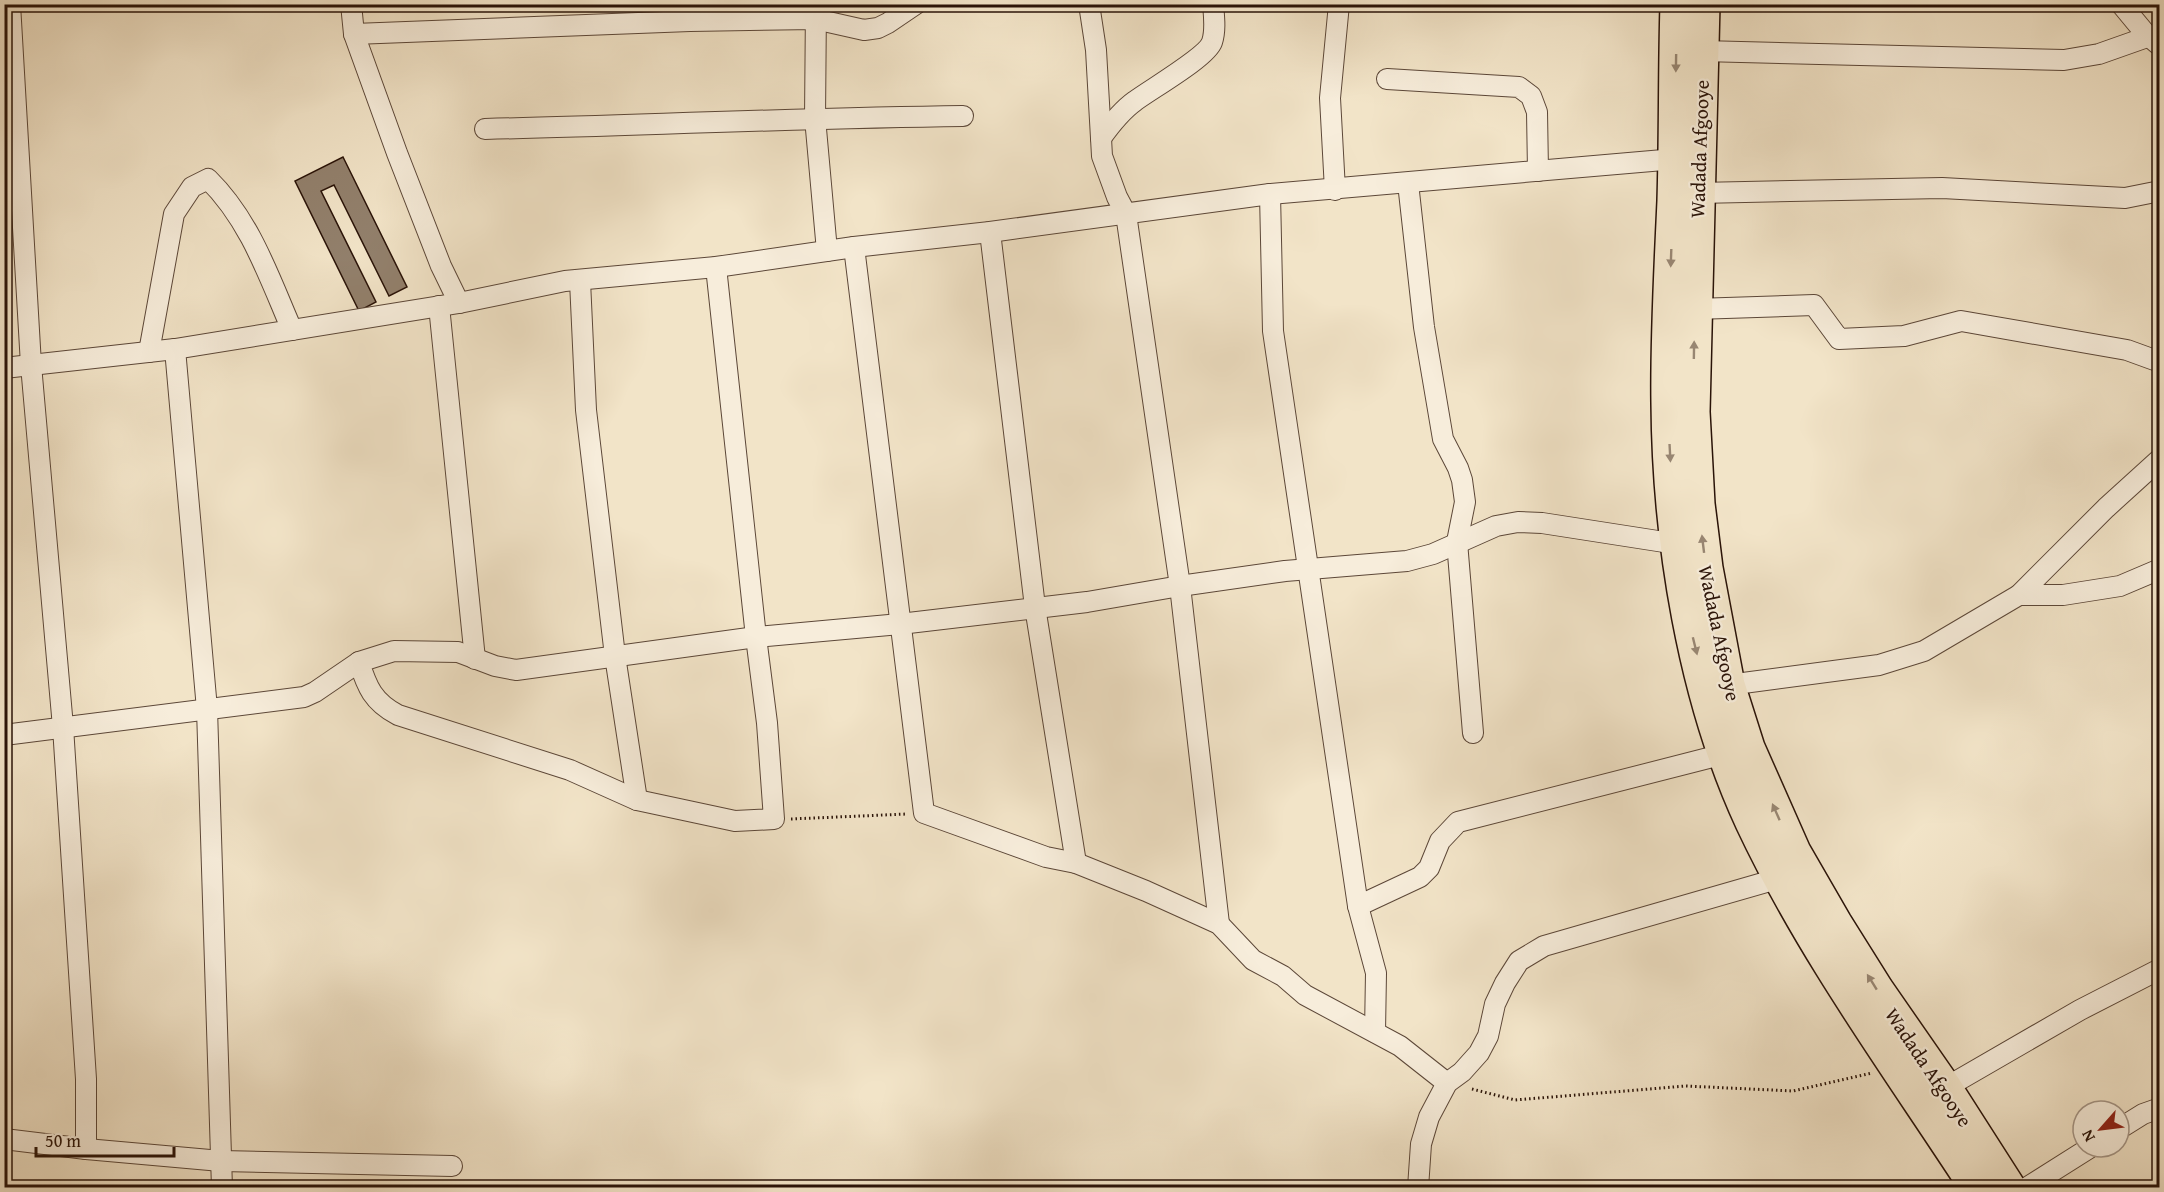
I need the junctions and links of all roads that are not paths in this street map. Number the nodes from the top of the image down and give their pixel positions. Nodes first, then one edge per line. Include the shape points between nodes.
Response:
1 (10, 4) edge
2 (351, 4) edge
3 (916, 4) edge
4 (1089, 4) edge
5 (1214, 4) edge
6 (1339, 4) edge
7 (1677, 4) edge
8 (1703, 4) edge
9 (2121, 4) edge
10 (816, 12) edge
11 (689, 13) edge
12 (354, 34) junction
13 (2155, 40) edge
14 (1702, 51) junction
15 (1386, 79) dead end
16 (963, 116) dead end
17 (815, 118) junction
18 (485, 129) dead end
19 (1101, 138) junction
20 (1675, 159) junction
21 (1538, 171) junction
22 (1408, 183) junction
23 (1335, 190) junction
24 (2160, 191) edge
25 (1698, 193) junction
26 (1270, 194) junction
27 (1126, 214) junction
28 (990, 232) junction
29 (854, 247) junction
30 (827, 251) junction
31 (716, 267) junction
32 (580, 280) junction
33 (459, 303) junction
34 (439, 306) junction
35 (1695, 309) junction
36 (292, 330) junction
37 (174, 349) junction
38 (149, 352) junction
39 (2160, 362) edge
40 (31, 365) junction
41 (4, 368) edge
42 (2160, 459) edge
43 (1458, 542) junction
44 (1677, 543) junction
45 (1307, 569) junction
46 (2160, 569) edge
47 (1180, 586) junction
48 (2019, 595) junction
49 (1035, 607) junction
50 (900, 624) junction
51 (756, 637) junction
52 (615, 656) junction
53 (475, 659) junction
54 (359, 662) junction
55 (1728, 685) junction
56 (207, 709) junction
57 (63, 727) junction
58 (1473, 733) dead end
59 (4, 735) edge
60 (1724, 754) junction
61 (637, 800) junction
62 (1076, 863) junction
63 (1780, 878) junction
64 (1358, 906) junction
65 (1219, 924) junction
66 (2160, 969) edge
67 (1375, 1032) junction
68 (1447, 1083) junction
69 (1945, 1088) junction
70 (2160, 1108) edge
71 (2131, 1122) edge
72 (4, 1139) edge
73 (86, 1149) junction
74 (2072, 1159) edge
75 (221, 1161) junction
76 (452, 1166) dead end
77 (222, 1188) edge
78 (1418, 1188) edge
79 (1977, 1188) edge
80 (2009, 1188) edge
81 (2026, 1188) edge

1 - 40 street
2 - 12 street
3 - 10 street via 878,28 864,30
4 - 19 street
5 - 19 street via 1212,44 1134,101
6 - 23 street via 1330,98
7 -> 20 highway, Wadada Afgooye
8 - 14 highway, Wadada Afgooye
9 - 13 street
10 - 11 street
10 - 17 street
11 - 12 street
12 - 33 street via 441,266
13 - 14 street via 2064,60
14 - 25 highway, Wadada Afgooye
15 - 21 street via 1519,87 1531,96 1538,112
16 - 17 street
17 - 18 street
17 - 30 street
19 - 27 street via 1102,156
20 - 21 street
20 -> 44 highway, Wadada Afgooye via 1668,404
21 - 22 street
22 - 23 street
22 - 43 street via 1424,327 1443,439 1462,480 1465,502
23 - 26 street
24 - 25 street via 2125,198 1942,188
25 - 35 highway, Wadada Afgooye
26 - 27 street
26 - 45 street via 1273,331
27 - 28 street
27 - 47 street
28 - 29 street
28 - 49 street
29 - 30 street
29 - 50 street
30 - 31 street
31 - 32 street
31 - 51 street
32 - 33 street
32 - 52 street via 586,410
33 - 34 street
34 - 36 street
34 - 53 street
35 - 39 street via 1814,305 1839,339 1904,336 1961,321 2127,350
55 -> 35 highway, Wadada Afgooye via 1698,504
36 - 37 street
36 - 38 street via 248,230 224,194 208,179 192,187 174,214
37 - 38 street
37 - 56 street
38 - 40 street
40 - 41 street
40 - 57 street
42 - 48 street
43 - 44 street via 1496,526 1518,522
43 - 45 street via 1407,561
43 - 58 street
44 -> 60 highway, Wadada Afgooye via 1686,609
45 - 47 street
45 - 64 street
46 - 48 street via 2120,586 2063,595
47 - 49 street
47 - 65 street
48 - 55 street via 1924,651 1890,662
49 - 50 street
49 - 62 street
50 - 51 street
50 - 62 street via 924,813 1046,857
51 - 52 street
51 - 61 street via 768,723 774,819 735,821
52 - 53 street via 516,670
52 - 61 street
53 - 54 street via 458,652 394,651
54 - 56 street via 304,697
54 - 61 street via 368,688 383,708 570,770
69 -> 55 highway, Wadada Afgooye via 1871,980 1794,852 1748,748
56 - 57 street
56 - 75 street
57 - 59 street
57 - 73 street via 86,1079
60 - 63 highway, Wadada Afgooye
60 - 64 street via 1458,822 1440,841 1429,868 1420,878
62 - 65 street
63 - 68 street via 1533,952 1519,961 1505,983 1479,1053
63 - 79 highway, Wadada Afgooye via 1854,1005
64 - 67 street via 1376,973
65 - 67 street via 1253,960 1283,976 1305,995
66 - 69 street
67 - 68 street via 1400,1046
68 - 78 street via 1429,1117
69 - 80 highway, Wadada Afgooye
70 - 71 street
72 - 73 street
73 - 75 street
74 - 81 street
75 - 76 street
75 - 77 street

